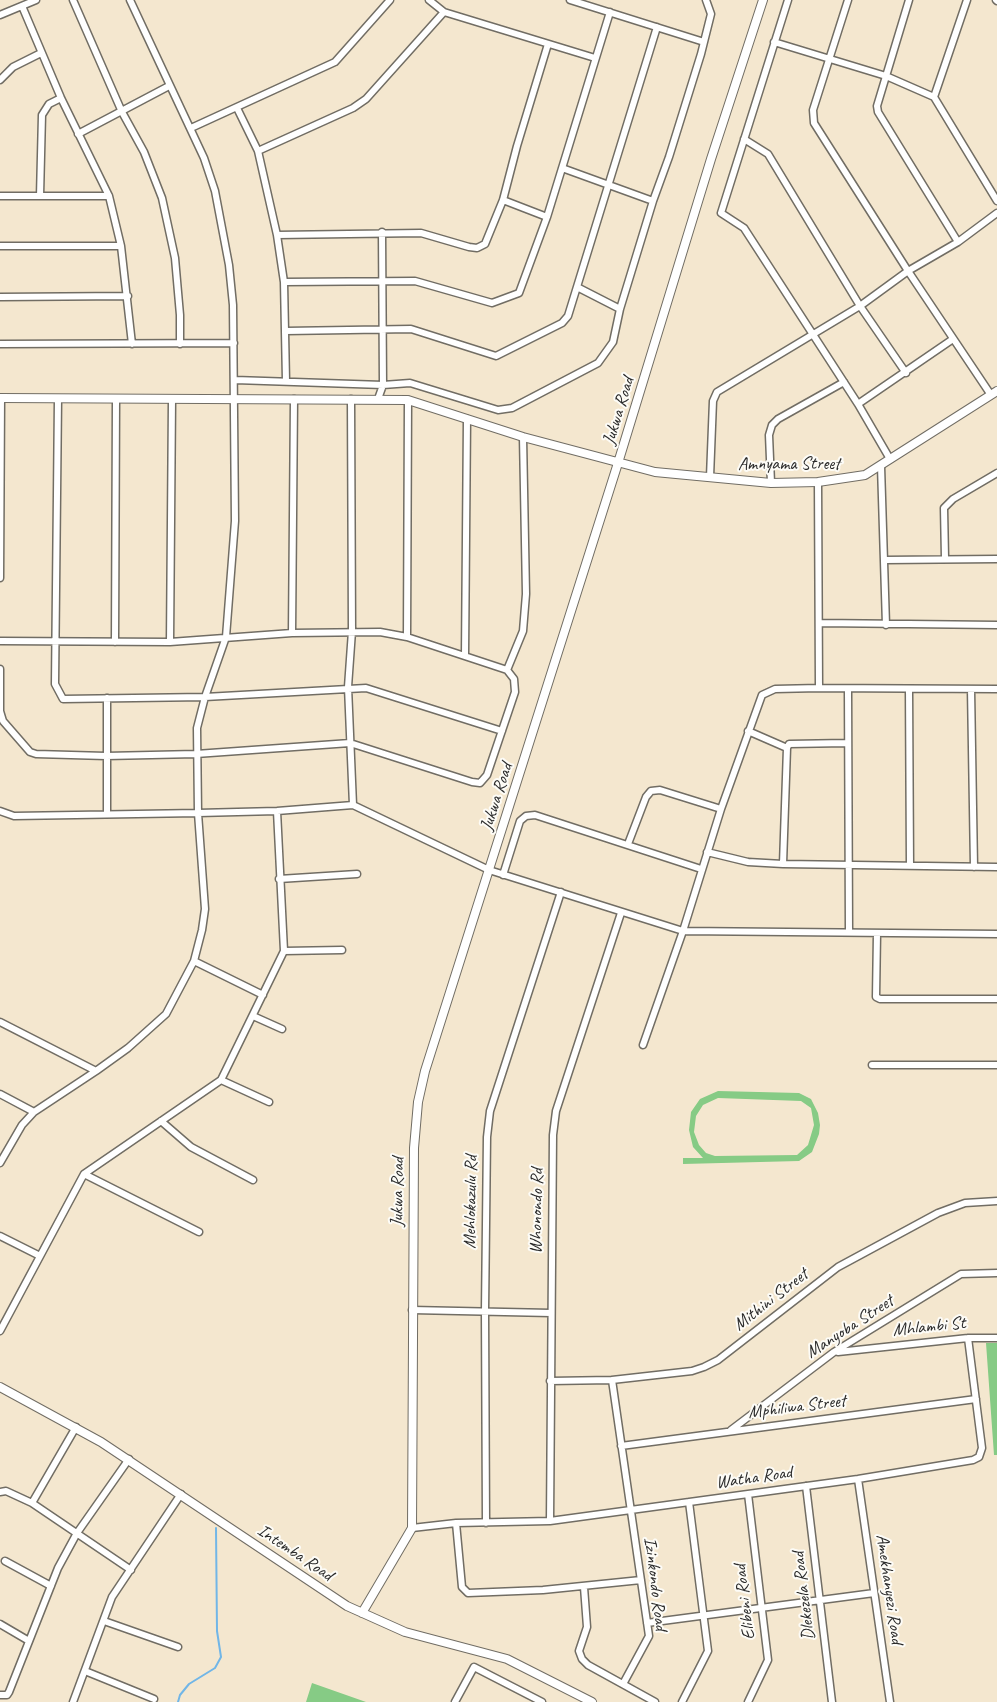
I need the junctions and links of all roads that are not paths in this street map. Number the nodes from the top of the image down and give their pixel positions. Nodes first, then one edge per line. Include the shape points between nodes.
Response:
1 (36, 0) edge
2 (73, 0) edge
3 (130, 0) edge
4 (390, 0) edge
5 (429, 0) edge
6 (570, 0) edge
7 (706, 0) edge
8 (763, 0) edge
9 (788, 0) edge
10 (848, 0) edge
11 (908, 0) edge
12 (967, 0) edge
13 (22, 6) junction
14 (444, 12) junction
15 (610, 12) junction
16 (0, 15) edge
17 (657, 27) junction
18 (704, 42) junction
19 (774, 42) junction
20 (548, 44) junction
21 (41, 53) junction
22 (595, 58) junction
23 (830, 59) junction
24 (886, 76) junction
25 (0, 80) edge
26 (169, 86) junction
27 (934, 96) junction
28 (61, 98) junction
29 (237, 108) junction
30 (122, 112) junction
31 (191, 128) junction
32 (78, 134) junction
33 (744, 139) junction
34 (258, 151) junction
35 (562, 168) junction
36 (608, 184) junction
37 (0, 196) edge
38 (40, 196) junction
39 (109, 196) junction
40 (503, 200) junction
41 (653, 201) junction
42 (997, 201) edge
43 (997, 213) edge
44 (547, 218) junction
45 (382, 232) junction
46 (277, 235) junction
47 (958, 242) junction
48 (0, 246) edge
49 (121, 246) junction
50 (908, 270) junction
51 (384, 281) junction
52 (284, 282) junction
53 (577, 287) junction
54 (0, 296) edge
55 (128, 296) junction
56 (860, 306) junction
57 (620, 309) junction
58 (286, 331) junction
59 (383, 331) junction
60 (813, 334) junction
61 (954, 339) junction
62 (0, 344) edge
63 (132, 344) junction
64 (180, 344) junction
65 (234, 344) junction
66 (906, 373) junction
67 (235, 380) junction
68 (286, 381) junction
69 (844, 382) junction
70 (383, 384) junction
71 (994, 393) edge
72 (0, 398) edge
73 (58, 399) junction
74 (116, 399) junction
75 (294, 399) junction
76 (351, 399) junction
77 (378, 399) junction
78 (172, 400) junction
79 (234, 400) junction
80 (408, 400) junction
81 (858, 404) junction
82 (467, 419) junction
83 (523, 437) junction
84 (890, 459) junction
85 (618, 463) junction
86 (881, 466) junction
87 (997, 473) edge
88 (710, 477) junction
89 (818, 482) junction
90 (770, 483) junction
91 (945, 558) junction
92 (997, 559) edge
93 (885, 560) junction
94 (0, 578) edge
95 (820, 623) junction
96 (886, 625) junction
97 (997, 625) edge
98 (352, 631) junction
99 (292, 633) junction
100 (226, 637) junction
101 (408, 638) junction
102 (57, 640) junction
103 (0, 641) edge
104 (115, 642) junction
105 (170, 642) junction
106 (465, 656) junction
107 (0, 669) edge
108 (507, 670) junction
109 (348, 687) junction
110 (819, 688) junction
111 (909, 689) junction
112 (971, 689) junction
113 (997, 689) edge
114 (848, 690) junction
115 (205, 697) junction
116 (107, 698) junction
117 (502, 731) junction
118 (748, 731) junction
119 (350, 742) junction
120 (846, 743) junction
121 (787, 748) junction
122 (196, 754) junction
123 (106, 756) junction
124 (353, 805) junction
125 (721, 810) junction
126 (0, 811) edge
127 (277, 811) junction
128 (198, 813) junction
129 (107, 814) junction
130 (628, 844) junction
131 (707, 852) junction
132 (783, 864) junction
133 (910, 866) junction
134 (850, 867) junction
135 (974, 867) junction
136 (997, 867) edge
137 (701, 869) junction
138 (490, 870) junction
139 (357, 874) dead end
140 (503, 875) junction
141 (280, 879) junction
142 (561, 892) junction
143 (621, 913) junction
144 (683, 931) junction
145 (848, 931) junction
146 (877, 934) junction
147 (997, 934) edge
148 (342, 950) dead end
149 (284, 951) junction
150 (194, 961) junction
151 (263, 995) junction
152 (997, 1000) edge
153 (252, 1016) junction
154 (0, 1022) edge
155 (282, 1029) dead end
156 (643, 1045) dead end
157 (872, 1064) dead end
158 (997, 1065) edge
159 (96, 1072) junction
160 (221, 1080) junction
161 (0, 1094) edge
162 (270, 1102) dead end
163 (34, 1112) junction
164 (161, 1121) junction
165 (0, 1163) edge
166 (84, 1174) junction
167 (253, 1180) dead end
168 (997, 1201) edge
169 (199, 1232) dead end
170 (0, 1236) edge
171 (40, 1256) junction
172 (997, 1274) edge
173 (412, 1310) junction
174 (485, 1311) junction
175 (551, 1313) junction
176 (0, 1330) edge
177 (968, 1338) junction
178 (997, 1338) edge
179 (834, 1352) junction
180 (612, 1380) junction
181 (550, 1381) junction
182 (0, 1387) edge
183 (976, 1400) junction
184 (76, 1427) junction
185 (730, 1431) junction
186 (621, 1446) junction
187 (129, 1459) junction
188 (858, 1480) junction
189 (806, 1486) junction
190 (0, 1492) edge
191 (181, 1494) junction
192 (748, 1494) junction
193 (689, 1502) junction
194 (32, 1503) junction
195 (631, 1510) junction
196 (550, 1521) junction
197 (456, 1523) junction
198 (486, 1523) junction
199 (412, 1528) junction
200 (77, 1533) junction
201 (6, 1561) dead end
202 (131, 1570) junction
203 (641, 1580) junction
204 (51, 1586) junction
205 (584, 1587) junction
206 (874, 1593) junction
207 (819, 1599) junction
208 (760, 1607) junction
209 (362, 1613) junction
210 (705, 1614) junction
211 (104, 1621) junction
212 (647, 1623) junction
213 (0, 1624) edge
214 (29, 1641) junction
215 (178, 1647) dead end
216 (85, 1671) junction
217 (623, 1684) junction
218 (0, 1694) edge
219 (154, 1699) dead end
220 (579, 1699) edge
221 (73, 1702) edge
222 (455, 1702) edge
223 (542, 1702) edge
224 (592, 1702) edge
225 (655, 1702) edge
226 (682, 1702) edge
227 (748, 1702) edge
228 (832, 1702) edge
229 (890, 1702) edge

1 - 13 street
2 - 30 street
3 - 26 street
4 - 29 street via 335,62
5 - 14 street
6 - 15 street
7 - 18 street via 711,14
8 - 85 street, Jukwa Road
9 - 19 street
10 - 23 street
11 - 24 street
12 - 27 street
13 - 16 street
13 - 21 street
14 - 20 street
14 - 34 street via 366,99
15 - 17 street
15 - 22 street
17 - 18 street
17 - 36 street
18 - 41 street
19 - 23 street
19 - 33 street
20 - 22 street
20 - 40 street
21 - 25 street via 13,67
21 - 28 street
22 - 35 street
23 - 24 street
23 - 50 street via 813,110 814,123
24 - 27 street
24 - 47 street via 877,106 879,115
26 - 30 street
26 - 31 street
27 - 42 street
28 - 32 street
28 - 38 street via 49,104 42,115
29 - 31 street
29 - 34 street
30 - 32 street
30 - 64 street via 144,152 162,198 174,258
31 - 65 street via 215,191 229,265
32 - 39 street
33 - 56 street via 768,154
33 - 60 street via 721,213 744,228
34 - 46 street
35 - 36 street
35 - 44 street
36 - 41 street
36 - 53 street
37 - 38 street
38 - 39 street
39 - 49 street
40 - 44 street
40 - 45 street via 485,244 477,248 426,234
41 - 57 street
43 - 47 street
44 - 51 street via 522,289 497,303 415,281
45 - 46 street
45 - 51 street
46 - 52 street
47 - 50 street
48 - 49 street
49 - 55 street
50 - 56 street
50 - 61 street
51 - 52 street
51 - 59 street
52 - 58 street
53 - 57 street
53 - 59 street via 568,316 562,323 501,355 492,356 411,329
54 - 55 street
55 - 63 street
56 - 60 street
56 - 66 street
57 - 70 street via 613,342 598,363 512,408 490,409 410,383
58 - 59 street
58 - 68 street
59 - 70 street
60 - 69 street
60 - 88 street via 715,394
61 - 66 street
61 - 71 street
62 - 63 street
63 - 64 street
64 - 65 street
65 - 67 street
66 - 81 street
67 - 68 street
67 - 79 street
68 - 70 street
69 - 81 street
69 - 90 street via 772,425 769,435
70 - 77 street
71 - 84 street, Amnyama Street
72 - 73 street, Amnyama Street
72 - 94 street
73 - 74 street, Amnyama Street
73 - 102 street
74 - 78 street, Amnyama Street
74 - 104 street
75 - 76 street, Amnyama Street
75 - 79 street, Amnyama Street
75 - 99 street
76 - 77 street, Amnyama Street
76 - 98 street
77 - 80 street, Amnyama Street
78 - 79 street, Amnyama Street
78 - 105 street
79 - 100 street via 235,521
80 - 82 street, Amnyama Street
80 - 101 street
81 - 84 street
82 - 83 street, Amnyama Street
82 - 106 street
83 - 85 street, Amnyama Street
83 - 108 street via 526,594 523,631
84 - 86 street, Amnyama Street
85 - 88 street, Amnyama Street via 655,472
85 - 138 street, Jukwa Road
86 - 89 street, Amnyama Street via 865,475
86 - 93 street
87 - 91 street via 953,499 944,508
88 - 90 street, Amnyama Street
89 - 90 street, Amnyama Street
89 - 95 street
91 - 92 street
91 - 93 street
93 - 96 street
95 - 96 street
95 - 110 street
96 - 97 street
98 - 99 street
98 - 101 street
98 - 109 street
99 - 100 street
100 - 105 street
100 - 115 street
101 - 106 street
102 - 103 street
102 - 104 street
102 - 116 street via 56,684 63,699
104 - 105 street
106 - 108 street
107 - 123 street via 1,716 30,752
108 - 117 street via 514,679 515,692
109 - 115 street
109 - 117 street via 381,691
109 - 119 street
110 - 114 street
110 - 118 street via 775,690 762,695
111 - 112 street
111 - 114 street
111 - 133 street
112 - 113 street
112 - 135 street
114 - 120 street
115 - 116 street
115 - 122 street via 197,728
116 - 123 street
117 - 119 street via 487,776 480,783
118 - 121 street
118 - 125 street
119 - 122 street
119 - 124 street
120 - 121 street via 789,744
120 - 134 street
121 - 132 street
122 - 123 street
122 - 128 street
123 - 129 street
124 - 127 street
124 - 138 street
125 - 130 street via 660,790 651,791
125 - 131 street
126 - 129 street via 14,816
127 - 128 street
127 - 141 street
128 - 129 street
128 - 150 street via 205,909
130 - 137 street
130 - 140 street via 535,815 526,816 520,821
131 - 132 street via 748,862
131 - 137 street
132 - 134 street
133 - 134 street
133 - 135 street
134 - 145 street
135 - 136 street
137 - 144 street
138 - 140 street
138 - 173 street, Jukwa Road via 425,1071 418,1102 414,1148
139 - 141 street
140 - 142 street
141 - 149 street
142 - 143 street
142 - 174 street, Mehlokazulu Rd via 490,1111
143 - 144 street
143 - 175 street, Whonondo Rd via 556,1111
144 - 145 street
144 - 156 street
145 - 146 street
146 - 147 street
146 - 152 street via 876,997
148 - 149 street
149 - 151 street
150 - 151 street
150 - 159 street via 166,1014
151 - 153 street
153 - 155 street
153 - 160 street
154 - 159 street
157 - 158 street
159 - 163 street
160 - 162 street
160 - 164 street
161 - 163 street
163 - 165 street via 22,1125
164 - 166 street
164 - 167 street via 191,1147
166 - 169 street
166 - 171 street
168 - 180 street, Mithini Street via 965,1203 938,1213 838,1267 718,1360 704,1367
170 - 171 street
171 - 176 street
172 - 179 street, Manyoba Street via 961,1274
173 - 174 street
173 - 199 street, Jukwa Road
174 - 175 street
174 - 198 street, Mehlokazulu Rd
175 - 181 street, Whonondo Rd
177 - 178 street, Mhlambi St
177 - 179 street, Mhlambi St
177 - 183 street, Watha Road
179 - 185 street, Manyoba Street
180 - 181 street, Mithini Street
180 - 186 street, Izinkondo Road
181 - 196 street, Whonondo Rd
182 - 184 street, Intemba Road
183 - 185 street, Mphiliwa Street
183 - 188 street, Watha Road via 982,1448 979,1457
184 - 187 street, Intemba Road
184 - 194 street
185 - 186 street, Mphiliwa Street
186 - 195 street, Izinkondo Road
187 - 191 street, Intemba Road
187 - 200 street
188 - 189 street, Watha Road
188 - 206 street, Amekhanyezi Road
189 - 192 street, Watha Road
189 - 207 street, Dlekezela Road
190 - 194 street via 6,1491
191 - 202 street
191 - 209 street, Intemba Road via 336,1600
192 - 193 street, Watha Road
192 - 208 street, Elibeni Road
193 - 195 street, Watha Road
193 - 210 street
194 - 200 street
195 - 196 street, Watha Road
195 - 203 street, Izinkondo Road
196 - 198 street, Watha Road
197 - 198 street, Watha Road
197 - 199 street, Watha Road
197 - 205 street via 462,1587 468,1593
199 - 209 street
200 - 202 street
200 - 204 street
201 - 204 street
202 - 211 street via 112,1597
203 - 205 street
203 - 212 street, Izinkondo Road
204 - 214 street
205 - 217 street via 587,1627 579,1651 582,1659
206 - 207 street
206 - 229 street, Amekhanyezi Road
207 - 208 street
207 - 228 street, Dlekezela Road
208 - 210 street
208 - 227 street, Elibeni Road via 768,1660
209 - 220 street, Intemba Road via 404,1632 507,1659
210 - 212 street
210 - 226 street via 707,1656
211 - 215 street
211 - 216 street
212 - 217 street, Izinkondo Road via 649,1636 646,1644
213 - 214 street
214 - 218 street via 9,1692
216 - 219 street
216 - 221 street
217 - 225 street
220 - 224 street, Intemba Road
222 - 223 street via 474,1667

